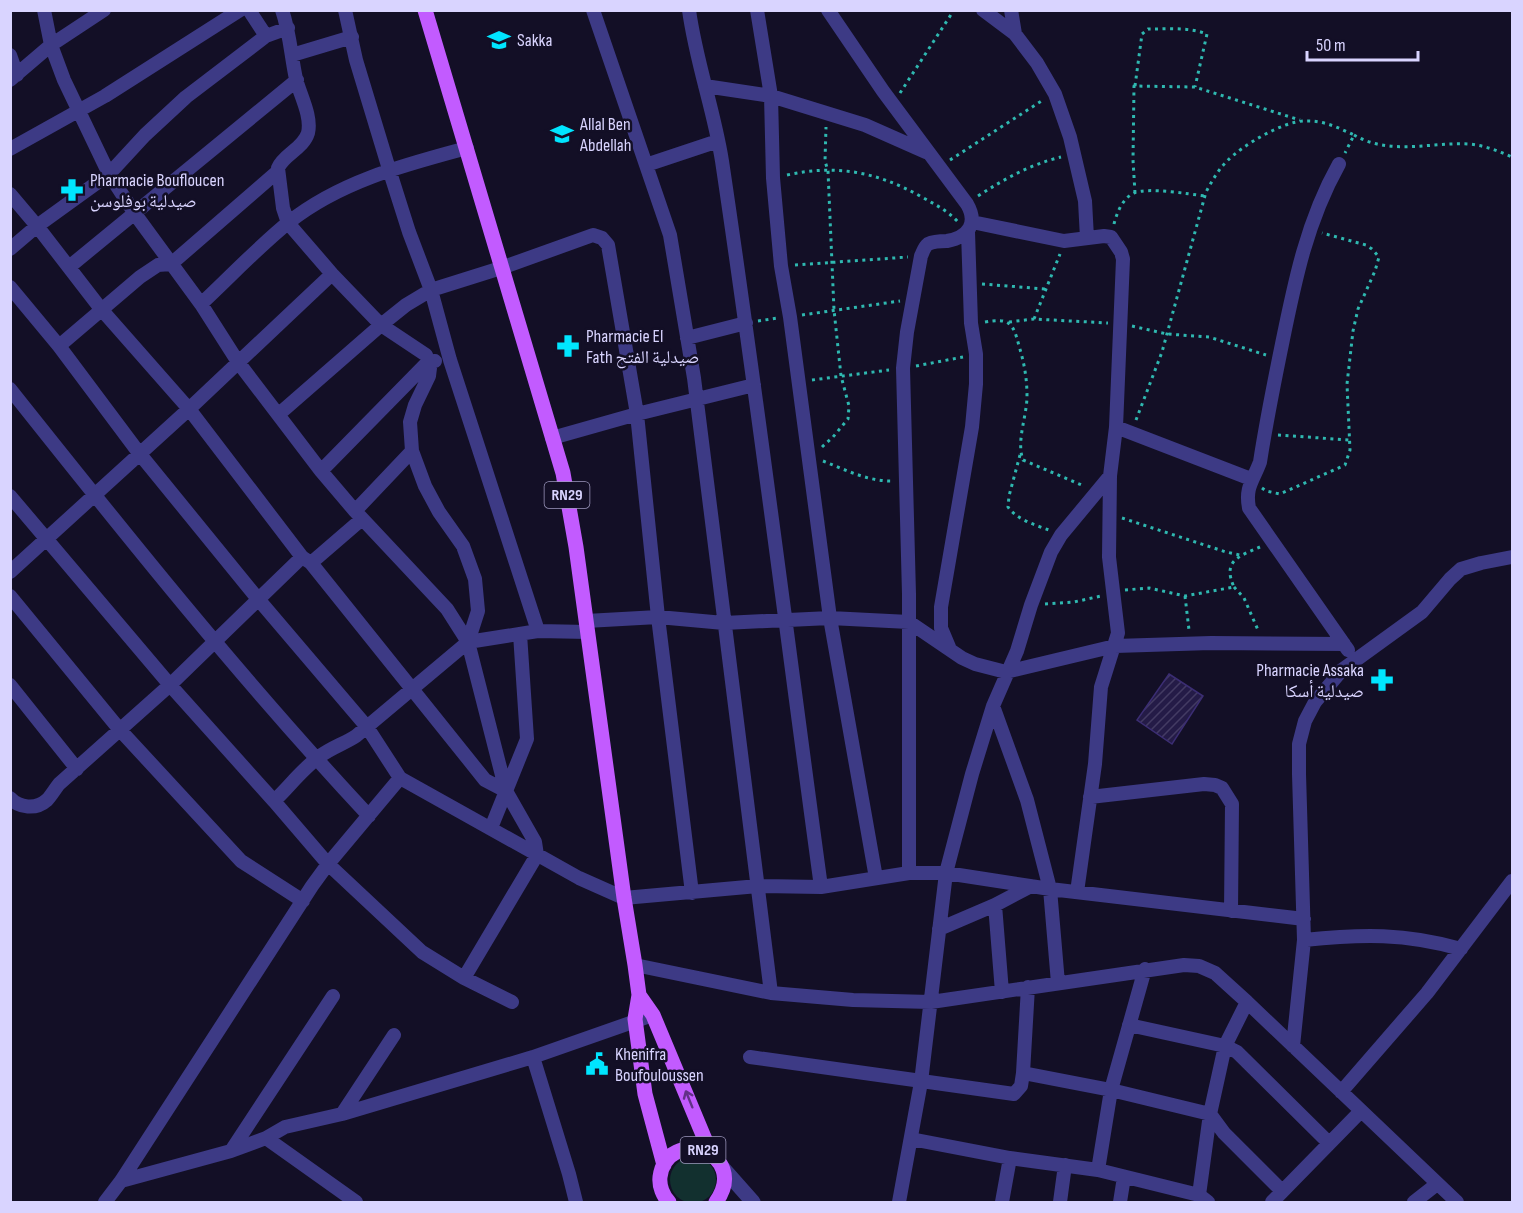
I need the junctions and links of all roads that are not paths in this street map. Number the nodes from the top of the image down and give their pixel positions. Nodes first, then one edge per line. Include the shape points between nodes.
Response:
1 (44, 10) edge
2 (104, 10) edge
3 (240, 10) edge
4 (249, 10) edge
5 (282, 10) edge
6 (345, 10) edge
7 (425, 10) edge
8 (593, 10) edge
9 (689, 10) edge
10 (757, 10) edge
11 (828, 10) edge
12 (982, 10) edge
13 (1011, 10) edge
14 (288, 28) junction
15 (1015, 34) junction
16 (266, 36) junction
17 (352, 37) junction
18 (51, 45) junction
19 (10, 55) edge
20 (292, 55) junction
21 (14, 77) edge
22 (297, 80) junction
23 (705, 86) junction
24 (771, 96) junction
25 (79, 109) junction
26 (718, 141) junction
27 (467, 148) junction
28 (10, 149) edge
29 (927, 153) junction
30 (1339, 164) road end
31 (646, 165) junction
32 (389, 169) junction
33 (277, 172) junction
34 (109, 174) junction
35 (10, 194) edge
36 (135, 214) junction
37 (288, 223) junction
38 (38, 226) junction
39 (970, 227) junction
40 (1087, 238) junction
41 (10, 249) edge
42 (171, 264) junction
43 (69, 267) junction
44 (501, 268) junction
45 (332, 274) junction
46 (10, 287) edge
47 (431, 290) junction
48 (201, 304) junction
49 (101, 309) junction
50 (746, 323) junction
51 (381, 325) junction
52 (687, 338) junction
53 (59, 346) junction
54 (450, 360) junction
55 (238, 362) junction
56 (428, 362) junction
57 (754, 385) junction
58 (10, 389) edge
59 (696, 401) junction
60 (189, 409) junction
61 (279, 414) junction
62 (637, 414) junction
63 (1116, 428) junction
64 (552, 438) junction
65 (412, 451) junction
66 (139, 453) junction
67 (321, 471) junction
68 (1110, 476) junction
69 (1251, 479) junction
70 (94, 494) junction
71 (10, 496) edge
72 (359, 515) junction
73 (46, 539) junction
74 (1512, 557) edge
75 (306, 560) junction
76 (10, 572) edge
77 (10, 596) edge
78 (258, 599) junction
79 (658, 618) junction
80 (830, 618) junction
81 (785, 619) junction
82 (909, 622) junction
83 (724, 623) junction
84 (587, 627) junction
85 (538, 631) junction
86 (520, 634) junction
87 (214, 640) junction
88 (468, 642) junction
89 (1344, 644) junction
90 (1115, 646) junction
91 (953, 651) junction
92 (1354, 659) junction
93 (1006, 672) junction
94 (10, 685) edge
95 (170, 685) junction
96 (412, 689) junction
97 (993, 706) junction
98 (367, 727) junction
99 (120, 730) junction
100 (316, 759) junction
101 (77, 769) junction
102 (400, 778) junction
103 (506, 792) junction
104 (1090, 797) junction
105 (10, 798) edge
106 (274, 801) junction
107 (369, 816) junction
108 (491, 828) junction
109 (537, 855) junction
110 (328, 864) junction
111 (909, 873) junction
112 (946, 873) junction
113 (876, 878) junction
114 (1512, 881) edge
115 (758, 886) junction
116 (1031, 886) junction
117 (821, 887) junction
118 (1050, 889) junction
119 (1077, 892) junction
120 (692, 893) junction
121 (624, 898) junction
122 (303, 901) junction
123 (995, 905) junction
124 (1231, 911) junction
125 (1304, 920) junction
126 (939, 929) junction
127 (1304, 940) junction
128 (1461, 949) junction
129 (635, 965) junction
130 (1145, 969) junction
131 (464, 978) junction
132 (1058, 983) junction
133 (1028, 987) junction
134 (1002, 992) junction
135 (771, 993) junction
136 (639, 995) junction
137 (333, 996) dead end
138 (512, 1002) dead end
139 (931, 1002) junction
140 (1246, 1002) junction
141 (653, 1014) junction
142 (635, 1019) junction
143 (1129, 1025) junction
144 (394, 1035) dead end
145 (1225, 1046) junction
146 (1293, 1046) junction
147 (533, 1057) junction
148 (750, 1057) dead end
149 (1023, 1073) junction
150 (921, 1082) junction
151 (1111, 1090) junction
152 (1341, 1092) junction
153 (1361, 1111) junction
154 (342, 1114) junction
155 (1210, 1114) junction
156 (266, 1138) junction
157 (911, 1139) junction
158 (1329, 1143) junction
159 (231, 1151) junction
160 (711, 1154) junction
161 (1010, 1158) junction
162 (664, 1165) junction
163 (1065, 1165) junction
164 (722, 1167) junction
165 (1098, 1170) junction
166 (1124, 1177) junction
167 (121, 1181) junction
168 (1437, 1184) junction
169 (1281, 1191) junction
170 (1204, 1199) edge
171 (667, 1201) edge
172 (717, 1202) edge
173 (105, 1203) edge
174 (356, 1203) edge
175 (576, 1203) edge
176 (753, 1203) edge
177 (899, 1203) edge
178 (1002, 1203) edge
179 (1060, 1203) edge
180 (1120, 1203) edge
181 (1272, 1203) edge
182 (1414, 1203) edge
183 (1456, 1203) edge

1 - 18 street
2 - 18 street
3 - 25 street
4 - 16 street
5 - 14 street
6 - 17 street
7 - 27 main road, RN29
8 - 31 street
9 - 23 street
10 - 24 street
11 - 29 street
12 - 15 street
13 - 15 street
14 - 16 street
14 - 20 street
15 - 40 street via 1055,93 1085,201
16 - 34 street via 186,97
17 - 20 street
17 - 32 street
18 - 21 street
18 - 25 street
19 - 21 street
20 - 22 street
22 - 33 street via 308,132 301,144 280,162
22 - 36 street
23 - 24 street
23 - 26 street
24 - 29 street via 865,125
24 - 80 street via 781,266 812,450
25 - 28 street
25 - 34 street
26 - 31 street
26 - 50 street
27 - 32 street
27 - 44 main road, RN29
29 - 39 street via 972,212
30 - 69 street via 1324,189 1298,268 1260,462
31 - 52 street via 670,235
32 - 37 street via 332,194
32 - 47 street
33 - 37 street
33 - 42 street
34 - 36 street
34 - 38 street
35 - 38 street
36 - 42 street
36 - 43 street
37 - 45 street
37 - 48 street
38 - 41 street
38 - 43 street
39 - 40 street via 1064,241
39 - 82 street via 949,240 929,243 921,256 913,300 903,368
39 - 91 street via 969,284 976,354 972,427 941,607 941,628
40 - 63 street via 1111,237 1123,259
42 - 48 street
42 - 49 street via 150,269
43 - 49 street
44 - 47 street
44 - 62 street via 593,235 602,238 608,245
44 - 64 main road, RN29
45 - 51 street
45 - 55 street
46 - 53 street
47 - 51 street
47 - 54 street
48 - 55 street
49 - 53 street
49 - 60 street
50 - 52 street
50 - 57 street
51 - 56 street via 426,355
51 - 61 street
52 - 59 street
53 - 66 street
54 - 56 street
54 - 85 street
55 - 60 street
55 - 61 street
56 - 65 street via 427,382 410,422
56 - 67 street
57 - 59 street
57 - 81 street
58 - 70 street
59 - 62 street
59 - 83 street
60 - 66 street
60 - 75 street
61 - 67 street
62 - 64 street
62 - 79 street
63 - 68 street
63 - 69 street
64 - 84 main road, RN29 via 563,473
65 - 72 street
65 - 88 street via 425,486 463,546 475,579 478,611
66 - 70 street
66 - 78 street
67 - 72 street
68 - 90 street via 1110,558 1118,633
68 - 93 street via 1060,535
69 - 89 street via 1249,508
70 - 73 street
70 - 87 street
71 - 73 street
72 - 75 street
72 - 88 street via 447,609
73 - 76 street
73 - 95 street
74 - 92 street via 1461,569 1415,619
75 - 78 street
75 - 96 street
77 - 99 street
78 - 87 street
78 - 98 street
79 - 83 street
79 - 84 street
79 - 120 street
80 - 81 street
80 - 82 street
80 - 113 street
81 - 83 street
81 - 117 street
82 - 91 street
82 - 111 street
83 - 115 street
84 - 85 street
84 - 121 main road, RN29
85 - 86 street
86 - 88 street
86 - 103 street via 527,740
87 - 95 street
87 - 100 street
88 - 96 street
88 - 103 street
89 - 90 street
89 - 92 street
90 - 93 street
90 - 104 street via 1101,687
91 - 93 street via 975,664
92 - 125 street via 1315,702 1299,744
93 - 97 street
94 - 101 street
95 - 99 street
95 - 106 street
96 - 98 street
96 - 103 street via 484,780
97 - 112 street
97 - 118 street via 1027,800
98 - 100 street
98 - 102 street
99 - 101 street
99 - 122 street via 241,861
100 - 106 street
100 - 107 street
101 - 105 street via 47,801 37,806 18,805
102 - 107 street
102 - 108 street
103 - 108 street
103 - 109 street via 535,842
104 - 119 street
104 - 124 street via 1204,784 1222,788 1232,804
106 - 110 street
107 - 110 street
108 - 109 street
109 - 121 street
109 - 131 street
110 - 122 street
110 - 131 street via 422,952
111 - 112 street
111 - 113 street
112 - 116 street
112 - 126 street
113 - 117 street
114 - 128 street
115 - 117 street
115 - 120 street
115 - 135 street
116 - 118 street
116 - 123 street
118 - 119 street
118 - 132 street
119 - 124 street
120 - 121 street
121 - 129 main road, RN29
122 - 167 street
123 - 126 street
123 - 134 street
124 - 125 street
125 - 127 street
126 - 139 street
127 - 128 street via 1403,936
127 - 146 street
128 - 152 street
129 - 135 street
129 - 136 main road, RN29
130 - 132 street
130 - 140 street via 1199,966 1215,973
130 - 143 street
131 - 138 street
132 - 133 street
133 - 134 street
133 - 149 street
134 - 139 street
135 - 139 street
136 - 141 main road, RN29
136 - 142 main road, RN29
137 - 159 street
139 - 150 street
140 - 145 street
140 - 146 street
141 - 142 street
160 -> 141 main road, RN29
142 - 147 street
142 - 162 main road, RN29 via 645,1094
143 - 145 street
143 - 151 street
144 - 154 street
145 - 155 street
145 - 158 street via 1237,1052
146 - 152 street
147 - 154 street
147 - 175 street
148 - 150 street
149 - 150 street via 1021,1086 1014,1094
149 - 151 street
150 - 157 street
151 - 155 street
151 - 165 street
152 - 153 street
153 - 158 street
153 - 168 street
154 - 156 street via 285,1127
155 - 169 street
155 - 170 street
156 - 159 street
156 - 174 street
157 - 161 street
157 - 177 street
158 - 169 street
159 - 167 street
160 - 162 main road, RN29 via 684,1149
160 - 164 main road, RN29
161 - 163 street
161 - 178 street
162 - 171 main road, RN29 via 660,1182
163 - 165 street
163 - 179 street
164 - 172 main road, RN29 via 725,1179
164 - 176 street
165 - 166 street
166 - 170 street
166 - 180 street
167 - 173 street
168 - 182 street
168 - 183 street
169 - 181 street

